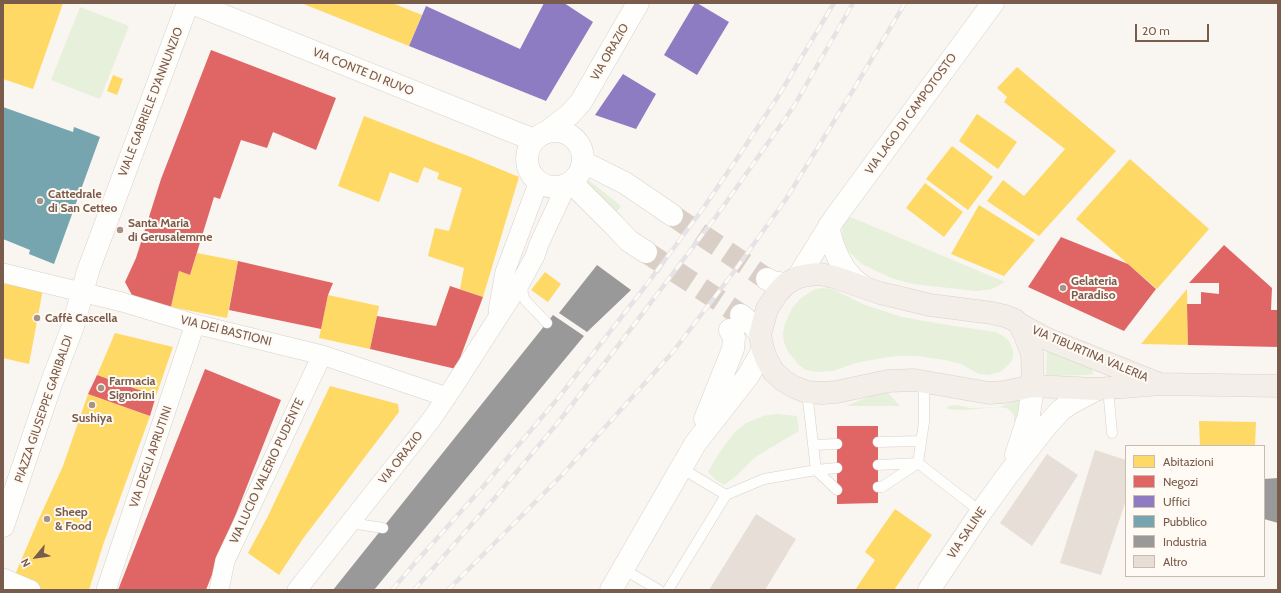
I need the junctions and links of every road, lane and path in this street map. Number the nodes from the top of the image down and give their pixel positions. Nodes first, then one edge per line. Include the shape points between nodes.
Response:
1 (188, 3) edge
2 (192, 3) edge
3 (638, 3) edge
4 (993, 3) edge
5 (581, 102) junction
6 (540, 136) junction
7 (577, 141) junction
8 (583, 162) junction
9 (539, 181) junction
10 (569, 183) junction
11 (672, 215) tunnel mouth
12 (829, 226) junction
13 (646, 252) tunnel mouth
14 (3, 273) edge
15 (522, 280) junction
16 (784, 280) junction
17 (861, 285) junction
18 (82, 292) junction
19 (496, 320) junction
20 (547, 323) dead end
21 (195, 324) junction
22 (1018, 324) junction
23 (761, 343) junction
24 (322, 355) junction
25 (924, 382) junction
26 (1161, 384) junction
27 (1033, 386) junction
28 (1278, 386) edge
29 (1103, 388) junction
30 (807, 392) junction
31 (447, 397) junction
32 (1112, 433) dead end
33 (921, 441) junction
34 (878, 442) dead end
35 (695, 444) junction
36 (837, 444) dead end
37 (813, 445) junction
38 (918, 463) junction
39 (878, 465) dead end
40 (681, 468) junction
41 (837, 468) dead end
42 (816, 470) junction
43 (1007, 476) junction
44 (878, 487) dead end
45 (837, 490) dead end
46 (726, 495) junction
47 (981, 512) junction
48 (350, 523) junction
49 (3, 526) edge
50 (382, 528) dead end
51 (623, 569) junction
52 (3, 578) edge
53 (31, 590) edge
54 (106, 590) edge
55 (219, 590) edge
56 (297, 590) edge
57 (611, 590) edge
58 (659, 590) edge
59 (668, 590) edge
60 (929, 590) edge

1 - 18 main road, VIALE GABRIELE D'ANNUNZIO
2 - 6 main road, VIA CONTE DI RUVO
3 - 5 main road, VIA ORAZIO
4 - 12 main road, VIA LAGO DI CAMPOTOSTO
5 - 6 main road, VIA ORAZIO via 570,115
5 - 7 main road, VIA ORAZIO via 577,119
6 - 7 main road via 554,130 570,135
6 - 9 main road via 529,148 527,157 528,166
7 - 8 main road
8 - 10 main road via 581,170
8 - 11 main road via 625,182
9 - 10 main road via 554,186
9 - 19 street, VIA ORAZIO via 505,272
10 - 13 main road via 629,241
10 - 15 street, VIA ORAZIO
12 - 16 main road, VIA LAGO DI CAMPOTOSTO
12 - 17 main road via 832,242 844,268
14 - 18 street, VIA DEI BASTIONI
15 - 19 street, VIA ORAZIO
15 - 20 lane via 525,300
16 - 17 main road, VIA TIBURTINA VALERIA via 820,274
16 - 23 main road via 767,309
17 - 22 main road, VIA TIBURTINA VALERIA via 880,293 923,303 1005,316
18 - 21 street, VIA DEI BASTIONI
18 - 49 main road, PIAZZA GIUSEPPE GARIBALDI via 73,326
19 - 31 street, VIA ORAZIO
21 - 24 street, VIA DEI BASTIONI
21 - 54 street, VIA DEGLI APRUTINI
22 - 26 main road, VIA TIBURTINA VALERIA via 1047,339
22 - 27 main road via 1032,354
23 - 30 main road via 773,370 784,381
23 - 35 main road via 754,368
23 - 35 main road via 755,327 736,323 733,349
24 - 31 street, VIA DEI BASTIONI
24 - 55 street, VIA LUCIO VALERIO PUDENTE via 225,561
25 - 27 main road, VIA TIBURTINA VALERIA via 990,393
25 - 30 main road, VIA TIBURTINA VALERIA via 888,381 836,392
25 - 33 lane via 924,422
26 - 28 main road, VIA TIBURTINA VALERIA
26 - 29 main road, VIA TIBURTINA VALERIA
27 - 29 main road, VIA TIBURTINA VALERIA
27 - 43 main road, VIA SALINE via 1029,415
29 - 32 lane
29 - 43 main road, VIA SALINE via 1060,410
30 - 37 lane
31 - 48 street, VIA ORAZIO
33 - 34 lane
33 - 38 lane
35 - 40 main road
36 - 37 lane
37 - 42 lane
38 - 39 lane
38 - 44 lane via 882,487
38 - 47 lane
40 - 46 lane
40 - 51 main road
41 - 42 lane
42 - 45 lane
42 - 46 lane via 764,479
43 - 47 main road, VIA SALINE
46 - 59 lane
47 - 60 main road, VIA SALINE
48 - 50 lane
48 - 56 street, VIA ORAZIO
51 - 57 main road
51 - 58 lane
52 - 53 street

